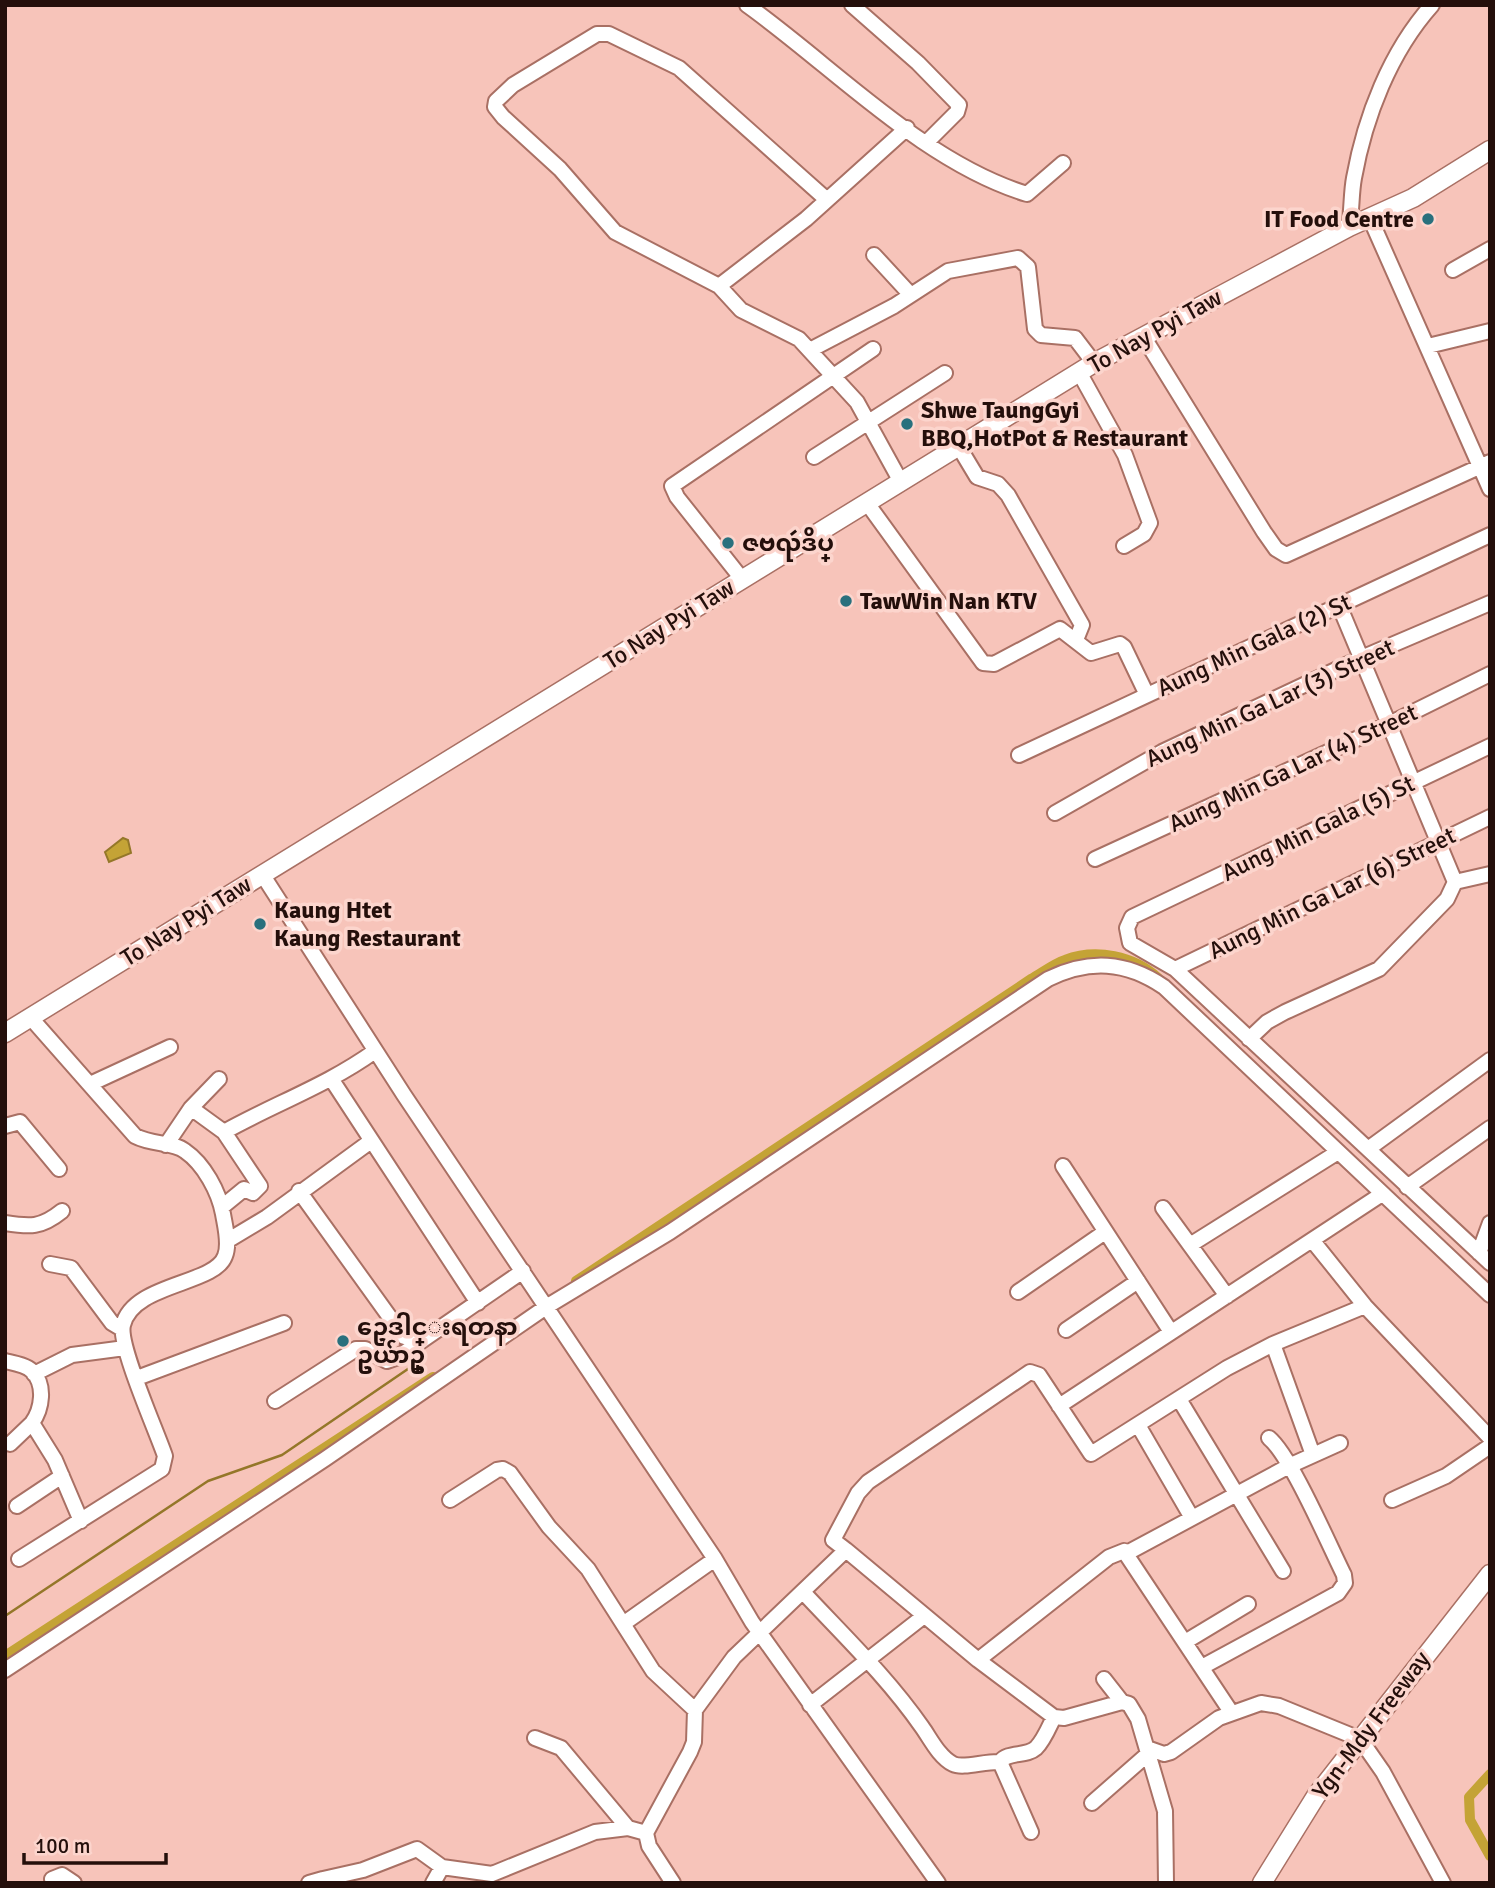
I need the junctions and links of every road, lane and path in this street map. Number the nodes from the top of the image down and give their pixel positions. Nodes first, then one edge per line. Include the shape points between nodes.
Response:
1 (747, 5) edge
2 (852, 5) edge
3 (1432, 5) edge
4 (907, 128) junction
5 (926, 143) junction
6 (1490, 150) edge
7 (1063, 163) dead end
8 (826, 199) junction
9 (1370, 218) junction
10 (1349, 227) junction
11 (1490, 249) edge
12 (874, 254) dead end
13 (1453, 271) dead end
14 (719, 286) junction
15 (911, 294) junction
16 (1490, 331) edge
17 (1143, 335) junction
18 (1428, 346) junction
19 (873, 349) dead end
20 (810, 350) junction
21 (1087, 367) junction
22 (945, 373) dead end
23 (834, 377) junction
24 (869, 421) junction
25 (959, 446) junction
26 (814, 457) dead end
27 (1485, 464) edge
28 (901, 482) junction
29 (1490, 489) edge
30 (867, 503) junction
31 (1490, 535) edge
32 (1124, 546) dead end
33 (742, 579) junction
34 (1490, 603) edge
35 (1339, 606) junction
36 (1076, 640) junction
37 (1359, 659) junction
38 (1490, 674) edge
39 (1147, 695) junction
40 (1390, 724) junction
41 (1490, 746) edge
42 (1019, 755) dead end
43 (1414, 782) junction
44 (1055, 813) dead end
45 (1490, 817) edge
46 (1439, 841) junction
47 (1095, 859) dead end
48 (262, 874) junction
49 (1490, 874) edge
50 (1455, 882) junction
51 (1175, 969) junction
52 (31, 1018) junction
53 (5, 1033) edge
54 (1249, 1039) junction
55 (170, 1047) dead end
56 (375, 1051) junction
57 (1490, 1060) edge
58 (219, 1079) dead end
59 (332, 1080) junction
60 (90, 1084) junction
61 (191, 1108) junction
62 (5, 1126) edge
63 (1490, 1128) edge
64 (224, 1132) junction
65 (371, 1141) junction
66 (166, 1145) junction
67 (1368, 1149) junction
68 (1338, 1152) junction
69 (1063, 1166) dead end
70 (59, 1169) dead end
71 (1407, 1188) junction
72 (299, 1191) junction
73 (1382, 1194) junction
74 (222, 1207) junction
75 (1163, 1208) dead end
76 (62, 1211) dead end
77 (5, 1223) edge
78 (1490, 1223) edge
79 (1105, 1232) junction
80 (1312, 1240) junction
81 (227, 1241) junction
82 (1190, 1245) junction
83 (1484, 1258) edge
84 (50, 1264) dead end
85 (523, 1272) junction
86 (1138, 1281) junction
87 (1018, 1292) dead end
88 (1490, 1295) edge
89 (1227, 1296) junction
90 (478, 1303) junction
91 (544, 1303) junction
92 (1364, 1306) junction
93 (284, 1323) dead end
94 (122, 1329) junction
95 (1066, 1330) dead end
96 (1171, 1332) junction
97 (1273, 1343) junction
98 (418, 1344) junction
99 (125, 1348) junction
100 (5, 1361) edge
101 (34, 1374) junction
102 (137, 1378) junction
103 (1179, 1399) junction
104 (275, 1401) dead end
105 (1059, 1406) junction
106 (32, 1423) junction
107 (1138, 1425) junction
108 (1269, 1438) dead end
109 (1490, 1438) edge
110 (1340, 1443) dead end
111 (10, 1444) dead end
112 (1490, 1446) edge
113 (1313, 1455) junction
114 (1289, 1466) junction
115 (62, 1476) junction
116 (1237, 1494) junction
117 (450, 1500) dead end
118 (1392, 1500) dead end
119 (17, 1506) dead end
120 (1192, 1518) junction
121 (80, 1521) junction
122 (846, 1550) junction
123 (1127, 1553) junction
124 (19, 1559) dead end
125 (715, 1559) junction
126 (1283, 1571) dead end
127 (1490, 1574) edge
128 (803, 1592) junction
129 (1248, 1604) dead end
130 (925, 1616) junction
131 (623, 1624) junction
132 (760, 1631) junction
133 (1185, 1642) junction
134 (978, 1660) junction
135 (871, 1661) junction
136 (1202, 1667) junction
137 (5, 1670) edge
138 (1104, 1679) dead end
139 (1122, 1702) junction
140 (810, 1705) junction
141 (695, 1710) junction
142 (1231, 1712) junction
143 (1054, 1717) junction
144 (535, 1738) dead end
145 (1360, 1739) junction
146 (1148, 1750) junction
147 (1000, 1762) junction
148 (1092, 1803) dead end
149 (628, 1828) junction
150 (1031, 1832) dead end
151 (646, 1833) junction
152 (442, 1867) junction
153 (52, 1879) dead end
154 (324, 1881) edge
155 (671, 1882) edge
156 (74, 1883) edge
157 (309, 1883) edge
158 (433, 1883) edge
159 (938, 1883) edge
160 (1166, 1883) edge
161 (1262, 1883) edge
162 (1443, 1883) edge

1 - 4 street
2 - 5 street via 958,105 957,112
3 - 10 street via 1401,46 1376,103 1353,181
4 - 5 street
4 - 8 street
5 - 7 street via 976,174 1027,194
6 - 9 main road, To Nay Pyi Taw via 1413,198
8 - 14 street
8 - 14 street via 679,68 609,34 597,34 513,85 496,101 503,117 560,169 615,232
9 - 10 main road, To Nay Pyi Taw
9 - 18 street
10 - 17 main road, To Nay Pyi Taw
11 - 13 street
12 - 15 street
14 - 20 street via 741,310 788,332
15 - 20 street
15 - 21 street via 948,271 1024,260 1035,328 1041,335 1075,338
16 - 18 street
17 - 21 main road, To Nay Pyi Taw
17 - 27 street via 1264,532 1276,550 1286,555
18 - 27 street
19 - 23 street
20 - 23 street
21 - 25 main road, To Nay Pyi Taw
21 - 32 street via 1150,523 1144,534
22 - 24 street
23 - 24 street
23 - 33 street via 672,486
24 - 26 street
24 - 28 street
25 - 28 main road, To Nay Pyi Taw
25 - 36 street via 977,477 998,484 1009,495 1082,625
27 - 29 street
28 - 30 main road, To Nay Pyi Taw
30 - 33 main road, To Nay Pyi Taw
30 - 36 street via 983,663 994,664 1060,629
31 - 35 street, Aung Min Gala (2) St
33 - 48 main road, To Nay Pyi Taw
34 - 37 street, Aung Min Ga Lar (3) Street
35 - 37 street
35 - 39 street, Aung Min Gala (2) St
36 - 39 street via 1091,653 1120,644 1124,647
37 - 40 street
37 - 44 street, Aung Min Ga Lar (3) Street via 1162,752
38 - 40 street, Aung Min Ga Lar (4) Street
39 - 42 street, Aung Min Gala (2) St
40 - 43 street
40 - 47 street, Aung Min Ga Lar (4) Street
41 - 43 street, Aung Min Gala (5) St
43 - 46 street
43 - 51 street, Aung Min Gala (5) St via 1128,920 1130,943
45 - 46 street, Aung Min Ga Lar (6) Street
46 - 50 street
46 - 51 street, Aung Min Ga Lar (6) Street
48 - 52 main road, To Nay Pyi Taw
48 - 56 street
49 - 50 street
50 - 54 street via 1447,899 1379,969 1285,1012
51 - 54 street
52 - 53 main road, To Nay Pyi Taw
52 - 60 street
54 - 67 street
55 - 60 street
56 - 59 street
56 - 85 street
57 - 67 street
58 - 61 street
59 - 64 street
59 - 65 street
60 - 66 street via 135,1136
61 - 64 street
61 - 66 street
62 - 70 street via 20,1122
63 - 71 street
64 - 74 street via 260,1187 253,1193 244,1189
65 - 72 street
65 - 90 street
66 - 74 street via 192,1156
67 - 71 street
68 - 73 street
68 - 82 street
68 - 91 street via 1164,987 1114,964 1081,966 1048,979 670,1232
69 - 79 street
71 - 83 street
72 - 81 street
72 - 98 street via 404,1338 414,1336
73 - 80 street
73 - 88 street
74 - 81 street
75 - 82 street
76 - 77 street via 31,1228
78 - 83 street
79 - 86 street
79 - 87 street
80 - 89 street
80 - 92 street
81 - 94 street via 226,1255 217,1268 152,1295 127,1316
82 - 89 street
84 - 94 street via 71,1268 112,1323
85 - 90 street
85 - 91 street
86 - 95 street
86 - 96 street
89 - 96 street
90 - 98 street
91 - 125 street
91 - 137 street via 325,1459
92 - 97 street
92 - 109 street
93 - 102 street
94 - 99 street
96 - 105 street
97 - 103 street
97 - 113 street
98 - 104 street via 387,1361 356,1349
99 - 101 street via 72,1355
99 - 102 street
100 - 101 street
101 - 106 street via 42,1405
102 - 121 street via 165,1456 164,1465
103 - 107 street
103 - 116 street
105 - 107 street via 1090,1454
105 - 122 street via 1032,1371 909,1454 858,1493 833,1540
106 - 111 street
106 - 115 street
107 - 120 street
108 - 114 street
110 - 113 street
112 - 118 street via 1446,1476
113 - 114 street
114 - 116 street
114 - 136 street via 1345,1583 1338,1593
115 - 119 street
115 - 121 street
116 - 120 street
116 - 126 street
117 - 131 street via 497,1470 510,1473 549,1527 588,1569
120 - 123 street
121 - 124 street
122 - 128 street
122 - 130 street
123 - 133 street
123 - 134 street via 1121,1551 1109,1558
125 - 131 street
125 - 132 street
127 - 145 main road, Ygn-Mdy Freeway
128 - 132 street
128 - 135 street
129 - 133 street
130 - 134 street
130 - 135 street
131 - 141 street via 662,1681
132 - 140 street
132 - 141 street via 734,1657
133 - 136 street
134 - 143 street
135 - 140 street
135 - 147 street via 947,1760 967,1767 982,1760
136 - 142 street
138 - 139 street
139 - 143 street
139 - 146 street via 1135,1713
140 - 159 street
141 - 151 street via 694,1742
142 - 145 street via 1249,1704 1271,1703
142 - 146 street via 1171,1752
143 - 147 street via 1034,1749
144 - 149 street via 561,1748
145 - 161 main road, Ygn-Mdy Freeway via 1316,1796
145 - 162 street
146 - 148 street
146 - 160 street via 1165,1811
147 - 150 street
149 - 151 street
149 - 152 street via 595,1832 492,1874
151 - 155 street
152 - 154 street via 417,1849
152 - 158 street
153 - 156 street via 62,1875
154 - 157 street

